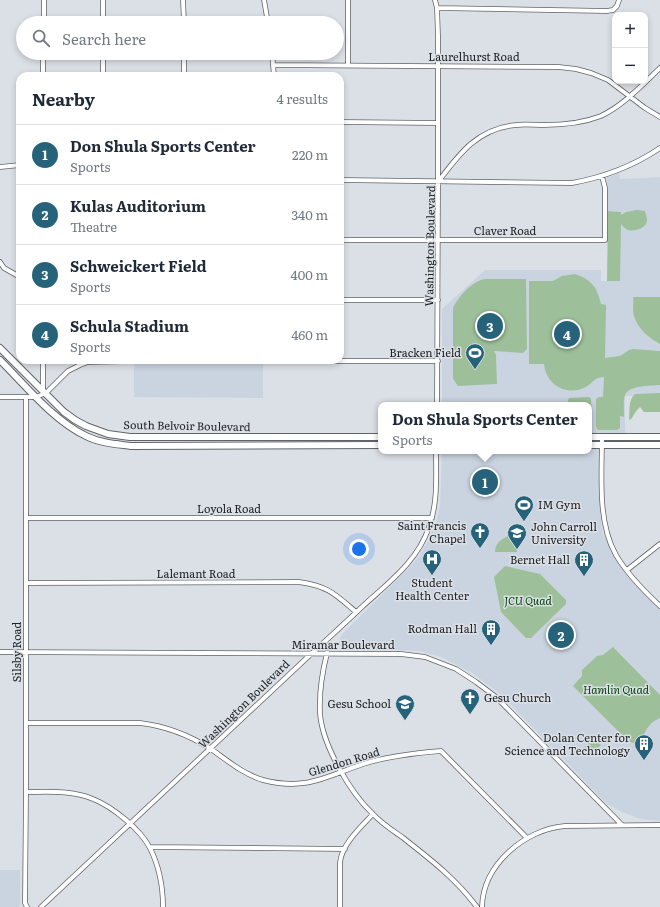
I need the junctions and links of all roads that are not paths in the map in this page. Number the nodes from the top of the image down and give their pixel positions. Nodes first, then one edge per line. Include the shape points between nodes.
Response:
1 (44, 0) edge
2 (103, 0) edge
3 (183, 0) edge
4 (264, 0) edge
5 (348, 0) edge
6 (435, 0) edge
7 (619, 0) edge
8 (437, 8) junction
9 (44, 16) edge
10 (103, 16) edge
11 (184, 16) edge
12 (267, 16) edge
13 (44, 60) edge
14 (103, 60) edge
15 (184, 60) edge
16 (273, 60) edge
17 (274, 65) junction
18 (348, 65) junction
19 (438, 66) junction
20 (660, 68) edge
21 (43, 72) edge
22 (103, 72) edge
23 (184, 72) edge
24 (274, 72) edge
25 (630, 96) junction
26 (660, 117) edge
27 (344, 122) edge
28 (438, 123) junction
29 (660, 148) edge
30 (16, 165) edge
31 (0, 167) edge
32 (602, 176) junction
33 (344, 180) edge
34 (438, 182) junction
35 (344, 240) edge
36 (438, 240) junction
37 (0, 262) edge
38 (16, 275) edge
39 (344, 300) edge
40 (438, 300) junction
41 (0, 348) edge
42 (0, 360) edge
43 (344, 360) edge
44 (438, 361) junction
45 (16, 364) edge
46 (16, 364) edge
47 (43, 364) edge
48 (84, 364) edge
49 (45, 392) junction
50 (0, 397) edge
51 (26, 397) junction
52 (36, 397) junction
53 (437, 402) edge
54 (660, 436) edge
55 (233, 437) junction
56 (378, 437) edge
57 (592, 437) edge
58 (602, 437) junction
59 (378, 445) edge
60 (602, 445) junction
61 (660, 445) edge
62 (233, 446) junction
63 (592, 446) edge
64 (436, 454) edge
65 (26, 518) junction
66 (432, 518) junction
67 (660, 544) edge
68 (627, 570) junction
69 (26, 583) junction
70 (660, 606) edge
71 (356, 612) junction
72 (0, 652) edge
73 (26, 652) junction
74 (327, 653) junction
75 (311, 654) junction
76 (26, 723) junction
77 (210, 749) junction
78 (341, 773) junction
79 (26, 792) junction
80 (372, 814) junction
81 (131, 824) junction
82 (622, 825) junction
83 (660, 825) edge
84 (527, 838) junction
85 (150, 848) junction
86 (345, 849) junction
87 (27, 907) edge
88 (41, 907) edge
89 (163, 907) edge
90 (340, 907) edge
91 (477, 907) edge
92 (482, 907) edge

1 - 9 street
2 - 10 street
3 - 11 street
4 - 12 street
5 - 18 street
6 - 8 street
7 - 8 street via 618,6 613,10
8 - 19 street
13 - 21 street
14 - 22 street
15 - 23 street
16 - 17 street
17 - 18 street, Laurelhurst Road
17 - 24 street
18 - 19 street, Laurelhurst Road
19 - 25 street, Laurelhurst Road via 576,69 608,80
19 - 28 street
20 - 25 street, Washington Boulevard
25 - 26 street, Laurelhurst Road
25 - 34 street, Washington Boulevard via 601,116 576,123 516,125 488,132 456,157
27 - 28 street
28 - 34 street
29 - 32 street via 631,166
30 - 31 street
32 - 34 street via 572,183
32 - 36 street, Claver Road via 605,188 605,240
33 - 34 street
34 - 36 street, Washington Boulevard
35 - 36 street, Claver Road
36 - 40 street, Washington Boulevard
37 - 38 street via 4,268
39 - 40 street
40 - 44 street, Washington Boulevard
41 - 46 street, South Belvoir Boulevard
42 - 52 street, South Belvoir Boulevard
43 - 44 street
44 - 53 street, Washington Boulevard
45 - 49 street, South Belvoir Boulevard
47 - 49 street
48 - 49 street via 75,367
49 - 52 street
49 - 55 street, South Belvoir Boulevard via 75,420 108,434 130,437
50 - 51 street
51 - 52 street
51 - 65 street, Silsby Road
52 - 62 street, South Belvoir Boulevard via 55,415 86,436 114,444
54 - 58 street
55 - 56 street, South Belvoir Boulevard
55 - 62 street
57 - 58 street
58 - 60 street
59 - 62 street, South Belvoir Boulevard
60 - 61 street
60 - 63 street
60 - 68 street via 602,503 605,525 615,555
64 - 66 street, Washington Boulevard via 436,498
65 - 66 street, Loyola Road
65 - 69 street, Silsby Road
66 - 71 street, Washington Boulevard via 424,540 414,556
67 - 68 street
68 - 70 street
69 - 71 street, Lalemant Road via 299,582 316,584 330,590
69 - 73 street, Silsby Road
71 - 75 street, Washington Boulevard
72 - 73 street, Miramar Boulevard
73 - 75 street, Miramar Boulevard
73 - 76 street, Silsby Road
74 - 75 street, Miramar Boulevard
74 - 78 street via 320,688 320,715 326,740
74 - 82 street, Miramar Boulevard via 425,657 456,669 496,697
75 - 77 street, Washington Boulevard
76 - 77 street, Glendon Road via 155,725 191,738
76 - 79 street, Silsby Road
77 - 78 street, Glendon Road via 230,764 263,780 294,785 319,781
77 - 81 street, Washington Boulevard
78 - 80 street
78 - 84 street, Glendon Road via 385,758 441,751
79 - 81 street via 61,792 92,798
79 - 87 street, Silsby Road
80 - 86 street
80 - 91 street via 454,880
81 - 85 street
81 - 88 street, Washington Boulevard
82 - 83 street
82 - 84 street via 560,826 543,830
84 - 92 street via 511,850 494,871
85 - 86 street
85 - 89 street via 160,874
86 - 90 street via 340,859

